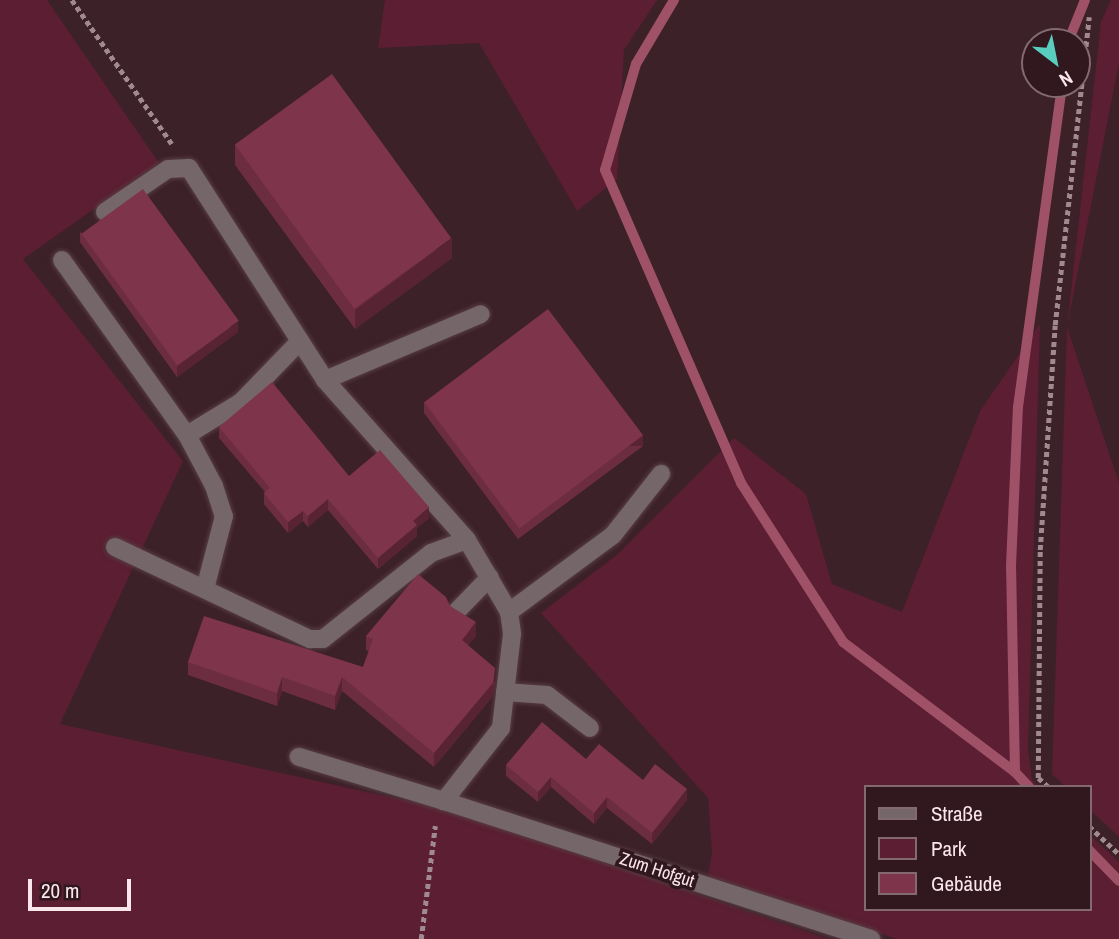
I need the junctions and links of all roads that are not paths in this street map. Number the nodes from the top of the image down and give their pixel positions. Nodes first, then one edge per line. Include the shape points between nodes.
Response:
1 (105, 212) edge
2 (62, 260) dead end
3 (481, 314) dead end
4 (300, 341) junction
5 (325, 380) junction
6 (187, 435) junction
7 (661, 474) dead end
8 (467, 540) junction
9 (116, 547) dead end
10 (490, 577) junction
11 (205, 589) junction
12 (457, 611) edge
13 (509, 612) junction
14 (505, 692) junction
15 (590, 728) dead end
16 (299, 757) dead end
17 (444, 801) junction
18 (870, 939) edge

1 - 4 street via 168,169 189,167
2 - 6 street
3 - 5 street
4 - 5 street
4 - 6 street via 241,402
5 - 8 street
6 - 11 street via 224,516
7 - 13 street via 613,535
8 - 10 street
8 - 11 street via 431,553 323,639 310,639
9 - 11 street
10 - 12 street
10 - 13 street
13 - 14 street via 512,634
14 - 15 street via 547,695
14 - 17 street via 502,727
16 - 17 street, Zum Hofgut
17 - 18 street, Zum Hofgut

